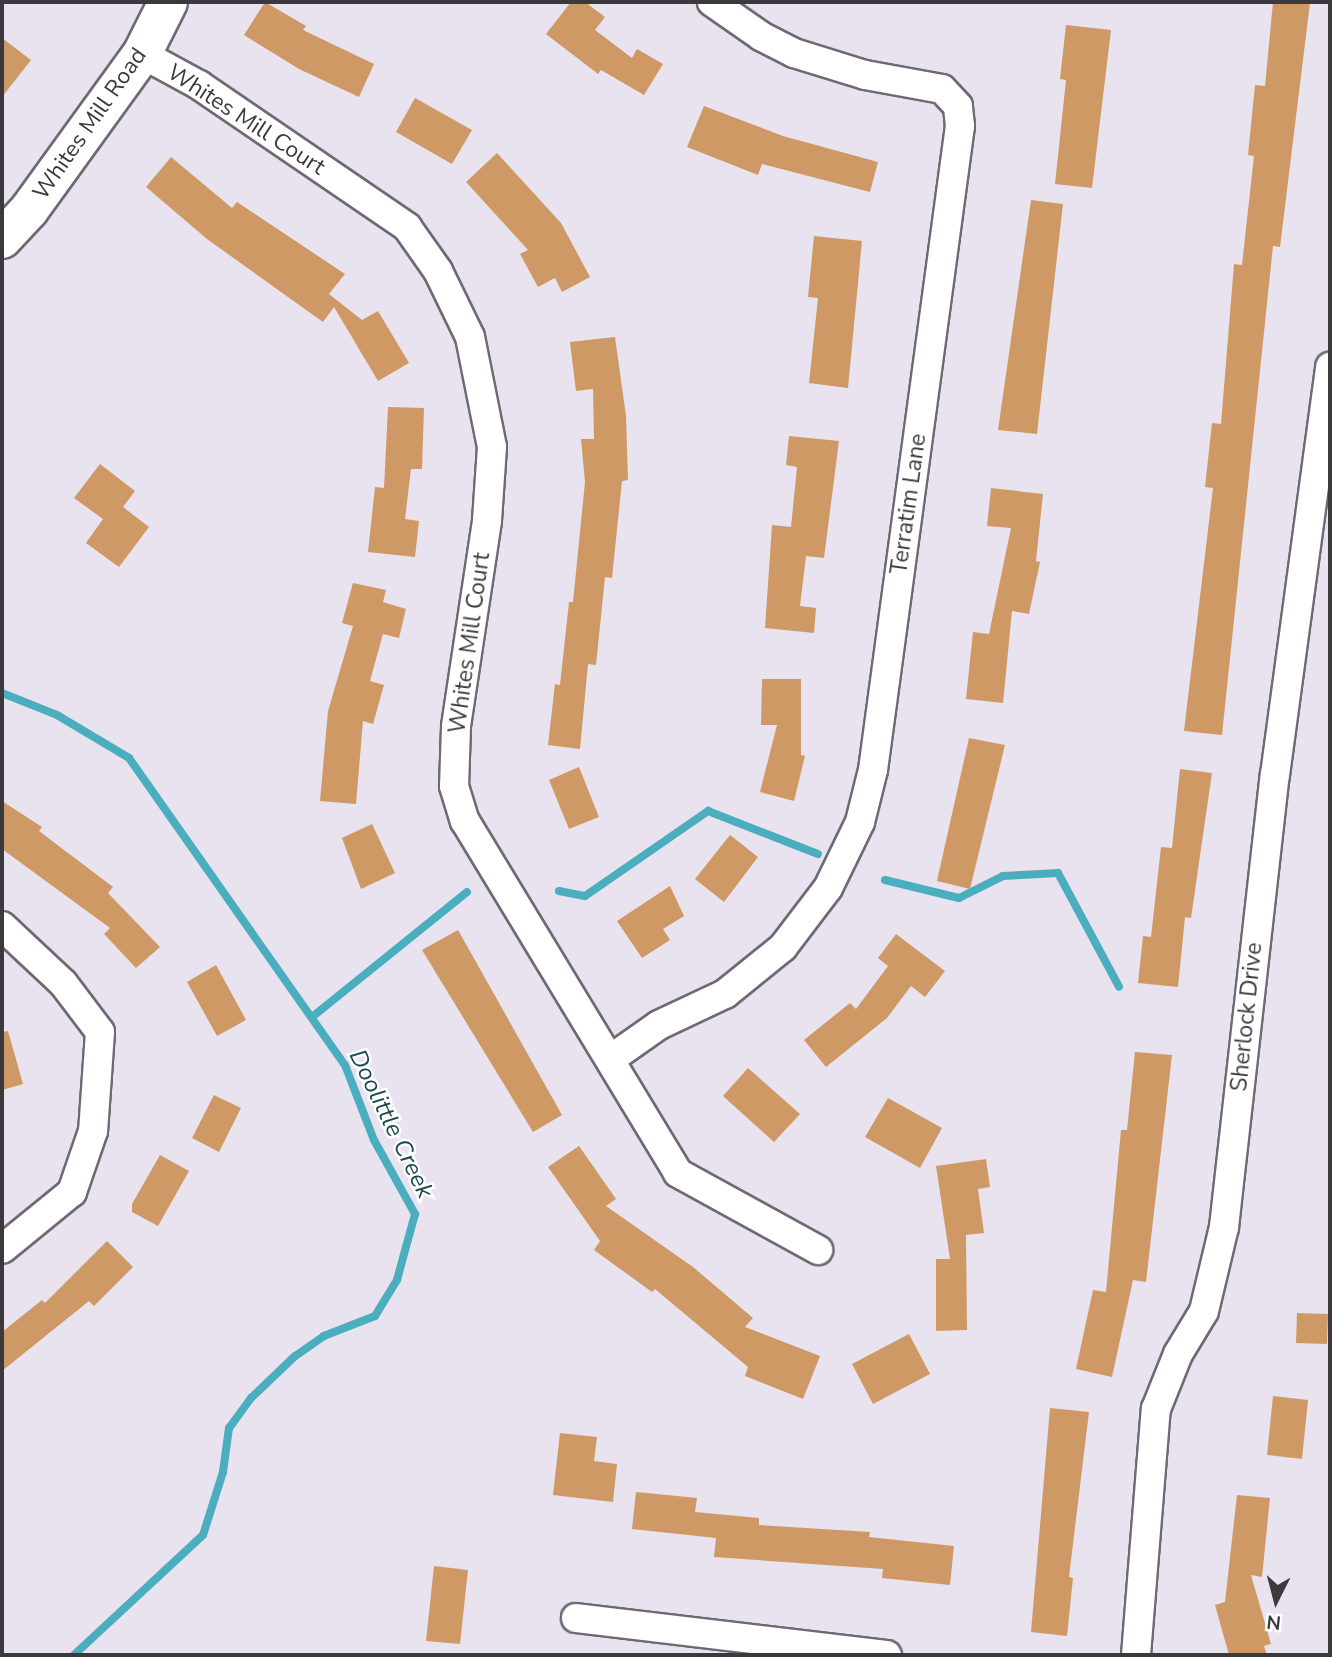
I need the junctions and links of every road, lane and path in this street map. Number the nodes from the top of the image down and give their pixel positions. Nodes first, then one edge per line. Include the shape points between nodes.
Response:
1 (168, 2) edge
2 (712, 2) edge
3 (142, 54) junction
4 (4, 234) edge
5 (1330, 367) edge
6 (2, 926) edge
7 (612, 1058) junction
8 (2, 1249) edge
9 (818, 1250) dead end
10 (576, 1618) dead end
11 (887, 1655) edge
12 (1136, 1655) edge

1 - 3 street, Whites Mill Road
2 - 7 street, Terratim Lane via 761,36 817,61 942,89 958,106 960,126 873,770 860,822 828,888 783,947 725,994 659,1025
3 - 4 street, Whites Mill Road
3 - 7 street, Whites Mill Court via 199,85 407,227 456,303 481,373 492,447 487,521 456,727 454,786 465,821 519,915
5 - 12 street, Sherlock Drive via 1275,775 1224,1227 1204,1311 1178,1354 1156,1409
6 - 8 street via 63,983 100,1032 93,1131 72,1192
7 - 9 street, Whites Mill Court via 678,1173
10 - 11 street

